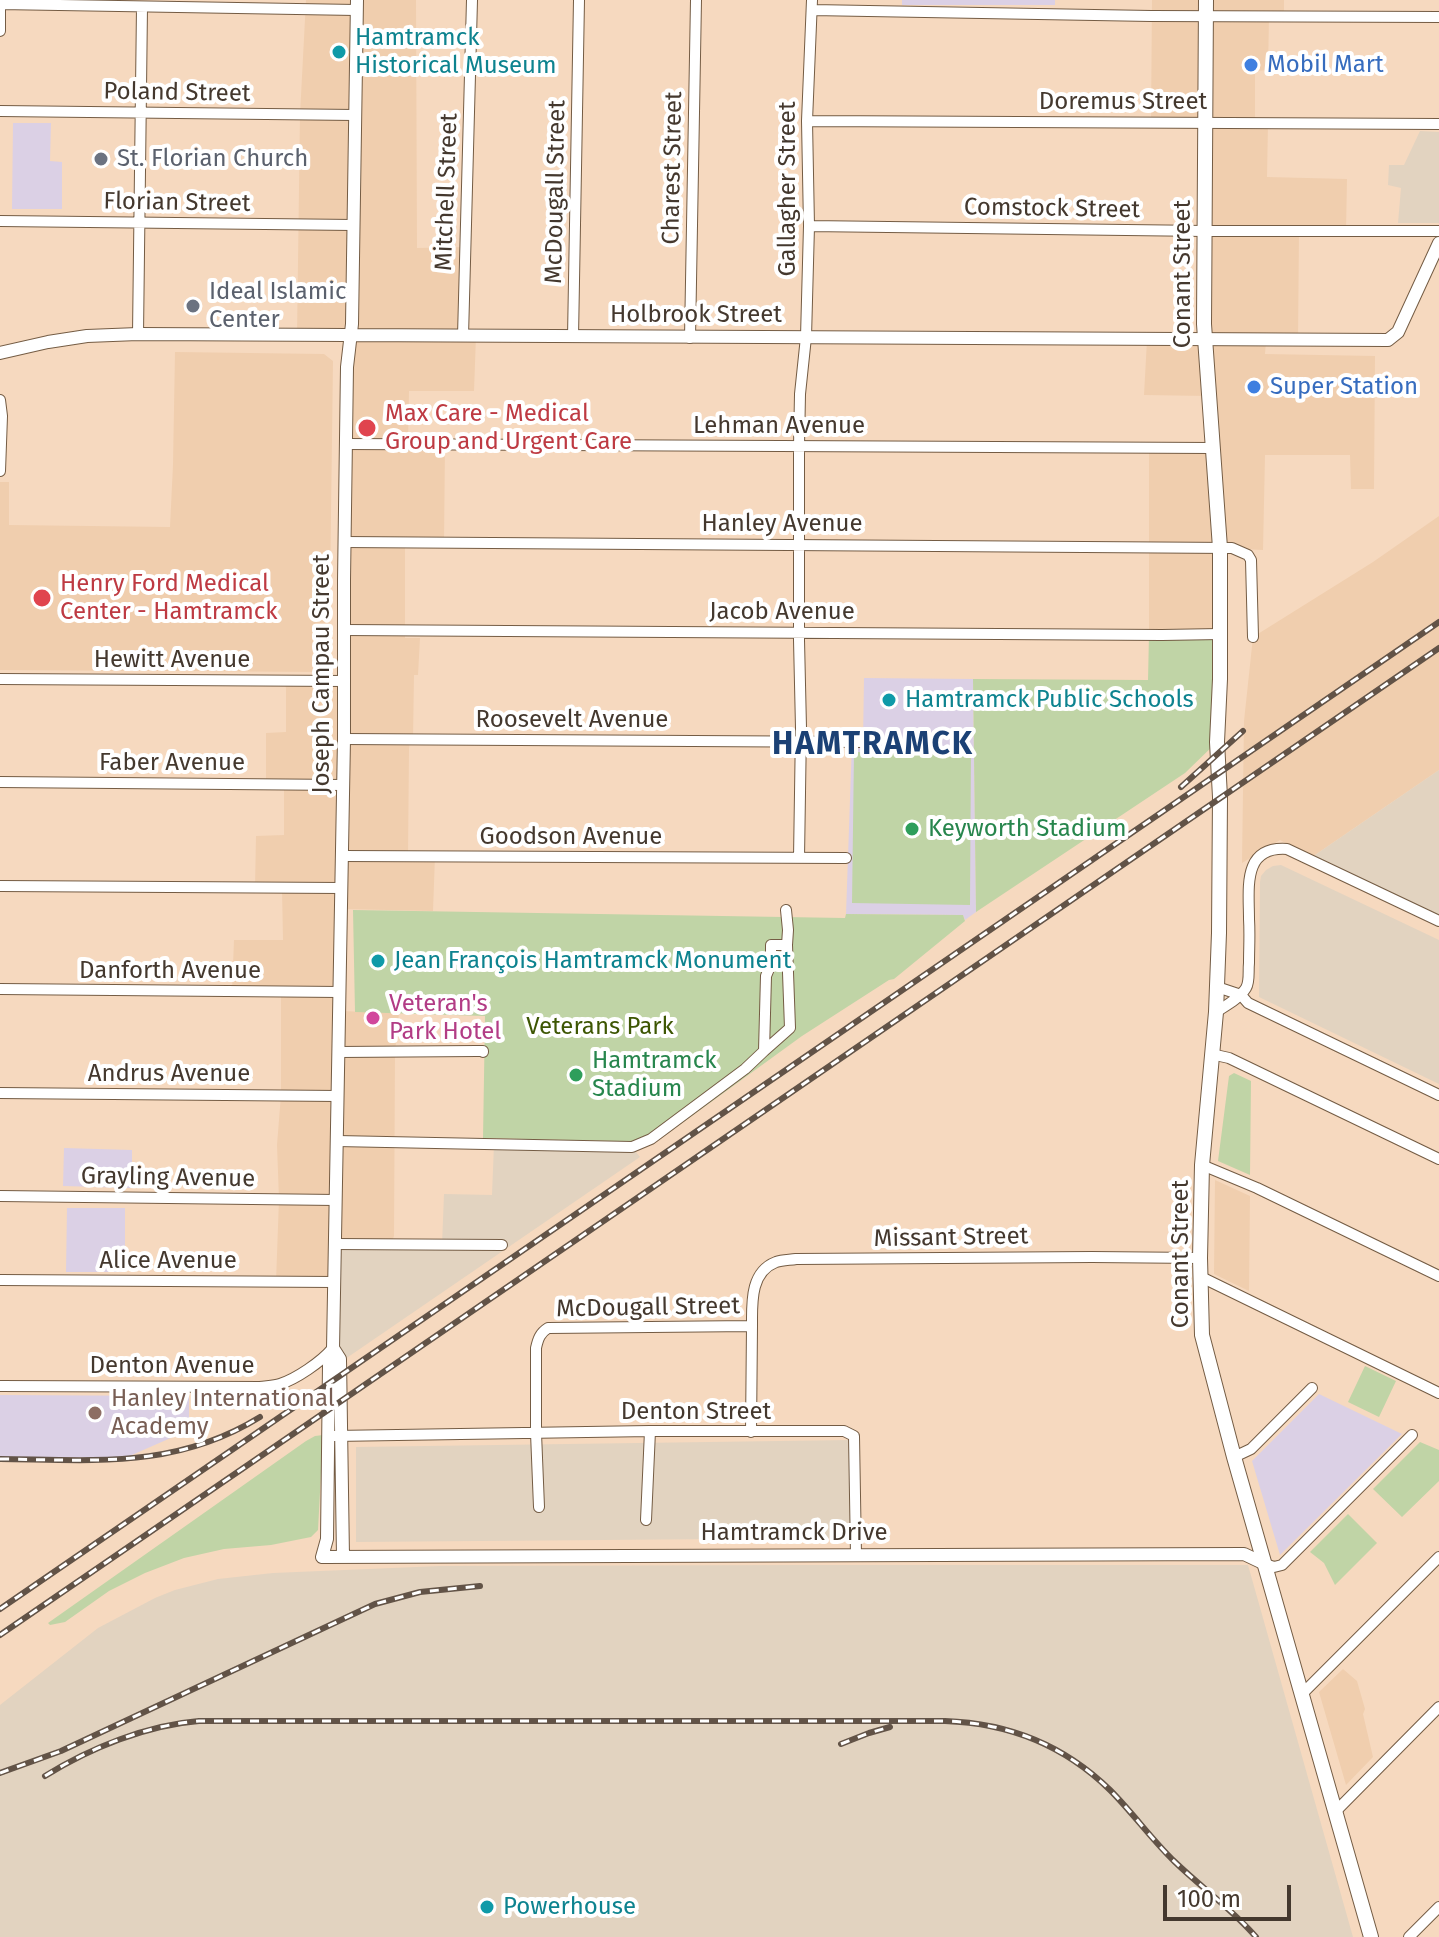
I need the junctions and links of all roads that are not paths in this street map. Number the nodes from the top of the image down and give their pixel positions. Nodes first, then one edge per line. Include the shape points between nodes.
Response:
1 (472, 0) edge
2 (579, 0) edge
3 (696, 0) edge
4 (1206, 0) edge
5 (0, 3) edge
6 (356, 5) edge
7 (812, 5) edge
8 (142, 7) junction
9 (1206, 16) junction
10 (1439, 17) edge
11 (0, 31) edge
12 (0, 111) edge
13 (140, 113) junction
14 (355, 115) junction
15 (807, 121) junction
16 (1205, 123) junction
17 (1439, 124) edge
18 (0, 221) edge
19 (140, 223) junction
20 (353, 225) junction
21 (809, 226) junction
22 (1205, 231) junction
23 (1439, 231) edge
24 (1439, 243) edge
25 (138, 334) junction
26 (352, 336) junction
27 (463, 336) junction
28 (573, 337) junction
29 (806, 337) junction
30 (690, 338) junction
31 (1205, 341) junction
32 (0, 353) edge
33 (0, 400) edge
34 (346, 444) junction
35 (799, 446) junction
36 (1213, 448) junction
37 (0, 471) edge
38 (344, 542) junction
39 (798, 544) junction
40 (1220, 548) junction
41 (344, 630) junction
42 (799, 632) junction
43 (1220, 634) junction
44 (1253, 637) dead end
45 (0, 679) edge
46 (345, 681) junction
47 (344, 739) junction
48 (801, 741) junction
49 (867, 742) dead end
50 (0, 782) edge
51 (343, 785) junction
52 (342, 856) junction
53 (799, 858) junction
54 (846, 858) dead end
55 (0, 886) edge
56 (342, 888) junction
57 (786, 910) dead end
58 (1439, 921) edge
59 (787, 945) junction
60 (1217, 987) junction
61 (0, 989) edge
62 (340, 992) junction
63 (1241, 995) junction
64 (1216, 1012) junction
65 (481, 1051) dead end
66 (764, 1051) junction
67 (339, 1052) junction
68 (1211, 1054) junction
69 (0, 1093) edge
70 (1439, 1095) edge
71 (338, 1096) junction
72 (337, 1141) junction
73 (1439, 1159) edge
74 (1202, 1165) junction
75 (0, 1196) edge
76 (336, 1200) junction
77 (336, 1244) junction
78 (502, 1245) dead end
79 (1200, 1258) junction
80 (1439, 1276) edge
81 (1201, 1277) junction
82 (0, 1280) edge
83 (335, 1282) junction
84 (752, 1326) junction
85 (333, 1348) junction
86 (0, 1386) edge
87 (1312, 1388) dead end
88 (1439, 1393) edge
89 (650, 1431) junction
90 (751, 1432) junction
91 (536, 1433) junction
92 (1412, 1435) dead end
93 (335, 1436) junction
94 (1234, 1457) junction
95 (539, 1507) dead end
96 (646, 1520) dead end
97 (856, 1555) junction
98 (322, 1557) joint
99 (343, 1557) junction
100 (1439, 1557) edge
101 (1265, 1564) junction
102 (1302, 1694) junction
103 (1439, 1707) edge
104 (1336, 1811) junction
105 (1439, 1907) edge
106 (1371, 1937) edge
107 (1409, 1937) edge

1 - 27 street, Mitchell Street
2 - 28 street, McDougall Street
3 - 30 street, Charest Street
4 - 9 main road, Conant Street
5 - 8 street
5 - 11 street
6 - 8 street
6 - 14 street, Joseph Campau Street
7 - 9 street
7 - 15 street, Gallagher Street
8 - 13 street
9 - 10 street
9 - 16 main road, Conant Street
12 - 13 street, Poland Street
13 - 14 street, Poland Street
13 - 19 street
14 - 20 street, Joseph Campau Street
15 - 16 street, Doremus Street
15 - 21 street, Gallagher Street
16 - 17 street, Doremus Street
16 - 22 main road, Conant Street
18 - 19 street, Florian Street
19 - 20 street, Florian Street
19 - 25 street
20 - 26 street, Joseph Campau Street
21 - 22 street, Comstock Street
21 - 29 street, Gallagher Street
22 - 23 street, Comstock Street
22 - 31 main road, Conant Street
24 - 31 street, Holbrook Street via 1393,338
25 - 26 street, Holbrook Street
25 - 32 street, Holbrook Street via 87,336
26 - 27 street, Holbrook Street
26 - 34 street, Joseph Campau Street
27 - 28 street, Holbrook Street
28 - 30 street, Holbrook Street
29 - 30 street, Holbrook Street
29 - 31 street, Holbrook Street
29 - 35 street, Gallagher Street
31 - 36 main road, Conant Street
33 - 37 street
34 - 35 street, Lehman Avenue
34 - 38 street, Joseph Campau Street
35 - 36 street, Lehman Avenue
35 - 39 street, Gallagher Street
36 - 40 main road, Conant Street
38 - 39 street, Hanley Avenue
38 - 41 street, Joseph Campau Street
39 - 40 street, Hanley Avenue
39 - 42 street, Gallagher Street
40 - 43 main road, Conant Street
40 - 44 street via 1236,549 1251,560
41 - 42 street, Jacob Avenue
41 - 46 street, Joseph Campau Street
42 - 43 street, Jacob Avenue
42 - 48 street, Gallagher Street
43 - 60 main road, Conant Street
45 - 46 street, Hewitt Avenue
46 - 47 street, Joseph Campau Street
47 - 48 street, Roosevelt Avenue
47 - 51 street, Joseph Campau Street
48 - 49 street, Roosevelt Avenue
48 - 53 street, Gallagher Street
50 - 51 street, Faber Avenue
51 - 52 street, Joseph Campau Street
52 - 53 street, Goodson Avenue
52 - 56 street, Joseph Campau Street
53 - 54 street, Goodson Avenue
55 - 56 street
56 - 62 street, Joseph Campau Street
57 - 59 street
58 - 63 street via 1287,849 1275,849 1257,860 1249,875 1248,983
59 - 66 street via 790,1028
59 - 66 street via 771,945
60 - 63 street
60 - 64 main road, Conant Street
61 - 62 street, Danforth Avenue
62 - 67 street, Joseph Campau Street
63 - 64 street
63 - 70 street
64 - 68 main road, Conant Street
65 - 67 street
66 - 72 street via 651,1139 632,1147
67 - 71 street, Joseph Campau Street
68 - 73 street
68 - 74 main road, Conant Street
69 - 71 street, Andrus Avenue
71 - 72 street, Joseph Campau Street
72 - 76 street, Joseph Campau Street
74 - 79 main road, Conant Street
74 - 80 street
75 - 76 street, Grayling Avenue
76 - 77 street, Joseph Campau Street
77 - 78 street
77 - 83 street, Joseph Campau Street
79 - 81 main road, Conant Street
79 - 84 street, Missant Street via 775,1262 753,1289
81 - 88 street
81 - 94 main road, Conant Street via 1202,1335
82 - 83 street, Alice Avenue
83 - 85 street, Joseph Campau Street
84 - 90 street, McDougall Street
84 - 91 street, McDougall Street via 548,1328 536,1348
85 - 86 street, Denton Avenue via 294,1378 260,1387
85 - 93 street, Joseph Campau Street via 340,1359
87 - 94 street via 1251,1449
89 - 90 street, Denton Street
89 - 91 street, Denton Street
89 - 96 street
90 - 97 street, Denton Street via 844,1431 854,1436
91 - 93 street
91 - 95 street
92 - 101 street via 1282,1565
93 - 98 street, Joseph Campau Street
93 - 99 street, Joseph Campau Street
94 - 101 main road, Conant Street
97 - 99 street, Hamtramck Drive
97 - 101 street, Hamtramck Drive via 1244,1554
98 - 99 street, Hamtramck Drive
100 - 102 street
101 - 102 main road, Conant Street
102 - 104 main road, Conant Street
103 - 104 street
104 - 106 main road, Conant Street
105 - 107 street

